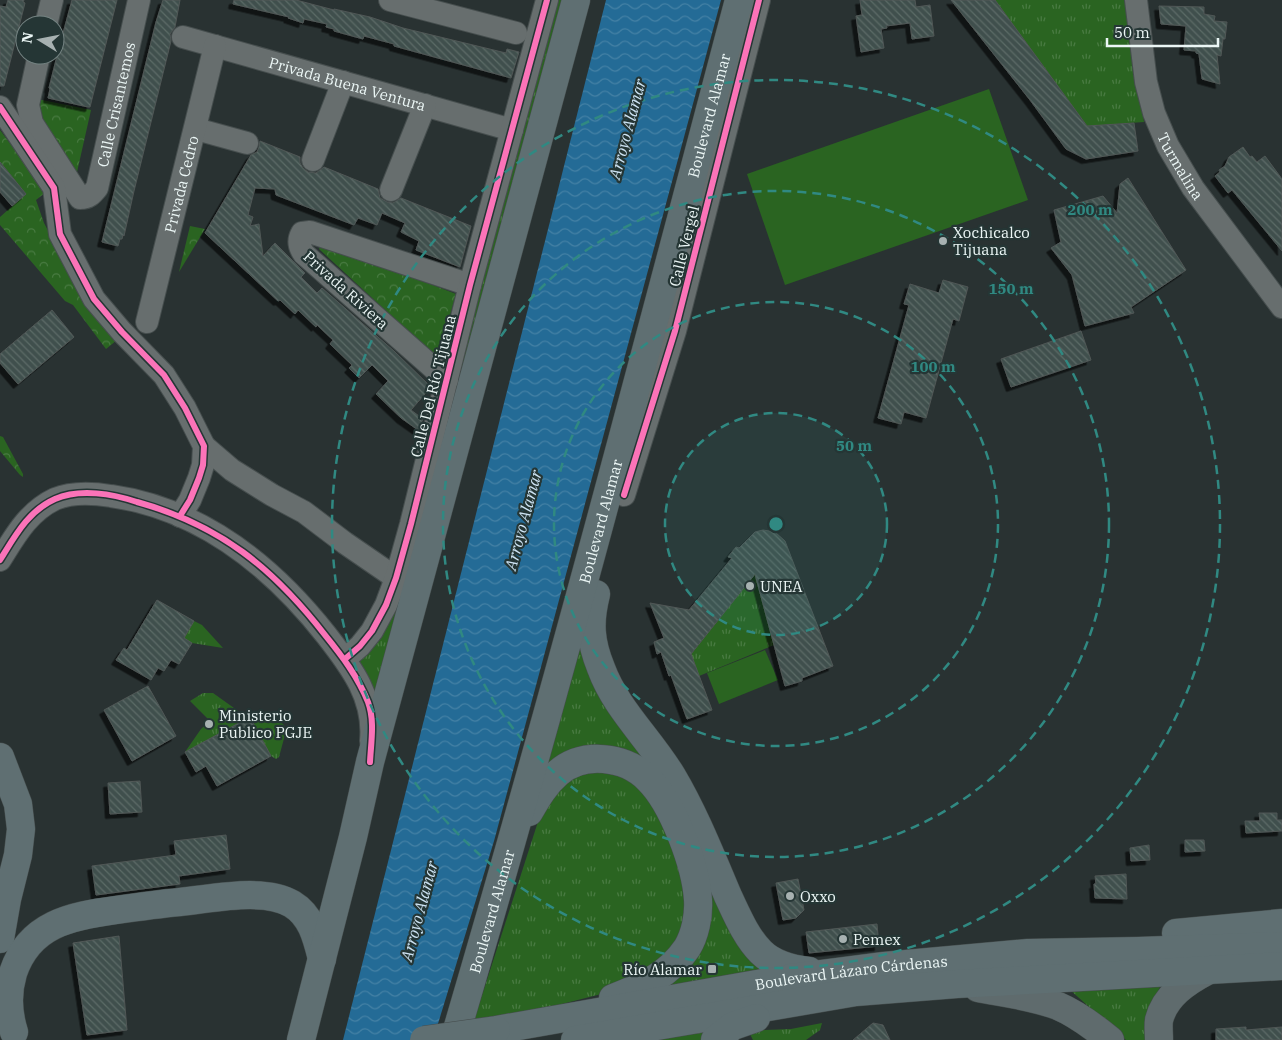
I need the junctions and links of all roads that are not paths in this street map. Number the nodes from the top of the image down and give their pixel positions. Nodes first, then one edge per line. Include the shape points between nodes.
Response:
1 (52, 0) edge
2 (139, 0) edge
3 (390, 0) edge
4 (547, 0) edge
5 (576, 0) edge
6 (739, 0) edge
7 (750, 0) edge
8 (759, 0) edge
9 (1136, 0) edge
10 (48, 15) edge
11 (524, 35) junction
12 (183, 37) dead end
13 (215, 46) junction
14 (743, 63) junction
15 (37, 65) edge
16 (343, 82) junction
17 (425, 105) junction
18 (0, 107) edge
19 (196, 129) junction
20 (512, 130) junction
21 (247, 143) dead end
22 (313, 160) dead end
23 (391, 190) dead end
24 (470, 285) junction
25 (1282, 307) edge
26 (147, 322) dead end
27 (447, 380) junction
28 (204, 446) junction
29 (624, 495) junction
30 (180, 516) junction
31 (0, 560) edge
32 (396, 578) junction
33 (570, 635) junction
34 (345, 660) junction
35 (0, 757) edge
36 (370, 762) junction
37 (506, 861) junction
38 (1282, 923) edge
39 (0, 939) edge
40 (1282, 946) edge
41 (1028, 953) junction
42 (322, 960) junction
43 (1282, 966) edge
44 (870, 968) junction
45 (1206, 971) junction
46 (957, 984) junction
47 (856, 992) junction
48 (0, 997) edge
49 (539, 1023) junction
50 (17, 1036) edge
51 (301, 1040) edge
52 (424, 1040) edge
53 (454, 1040) edge
54 (575, 1040) edge
55 (715, 1040) edge
56 (1110, 1040) edge
57 (1159, 1040) edge

1 - 10 street
2 - 15 street, Calle Crisantemos via 97,188 86,198 80,198 32,123 28,105
3 - 11 street
4 - 11 street, Calle Del Río Tijuana
5 - 36 highway
6 - 33 highway, Boulevard Alamar
7 - 14 highway
8 - 14 street, Calle Vergel
9 - 25 street, Turmalina via 1146,82 1154,113 1168,146 1193,188
11 - 20 street, Calle Del Río Tijuana
12 - 13 street, Privada Buena Ventura
13 - 16 street, Privada Buena Ventura
13 - 19 street, Privada Cedro
14 - 29 street, Calle Vergel via 675,331
16 - 17 street, Privada Buena Ventura
16 - 22 street
17 - 20 street, Privada Buena Ventura
17 - 23 street
18 - 28 street via 54,188 60,234 94,299 164,375
19 - 21 street
19 - 26 street, Privada Cedro
20 - 24 street, Calle Del Río Tijuana
24 - 27 street, Calle Del Río Tijuana
24 - 27 street, Privada Riviera via 310,232 302,233 300,237 300,248 304,254
27 - 32 street, Calle Del Río Tijuana
28 - 30 street via 203,465 197,483
28 - 32 street via 241,476 304,512
29 - 33 highway
29 - 44 highway via 591,614 596,655 617,701 672,776 744,930 761,952 774,962 797,970
30 - 31 street via 124,498 68,496 56,499 28,518
30 - 34 street via 231,542 269,573 304,607
32 - 34 street, Calle Del Río Tijuana via 372,631
33 - 37 highway, Boulevard Alamar
34 - 36 street via 368,703 372,728
35 - 39 highway via 18,804 21,829
36 - 42 highway
37 - 49 highway via 526,818 548,782 560,771 580,762 609,759 637,770 665,800 682,838 697,889 693,935 687,948 670,968 632,991
37 - 53 highway, Boulevard Alamar
38 - 41 highway via 1234,926
40 - 41 highway, Boulevard Lázaro Cárdenas
41 - 44 highway, Boulevard Lázaro Cárdenas
42 - 50 highway via 316,936 306,917 294,905 274,897 231,896 89,913 52,925 23,951 15,966 10,988 9,1008
42 - 51 highway
43 - 45 highway, Boulevard Lázaro Cárdenas
44 - 49 highway, Boulevard Lázaro Cárdenas via 791,978
45 - 46 highway, Boulevard Lázaro Cárdenas
45 - 57 main road via 1183,984 1167,1002 1159,1020
46 - 47 highway, Boulevard Lázaro Cárdenas
46 - 56 main road via 1058,1006
47 - 54 highway, Boulevard Lázaro Cárdenas
47 - 55 highway via 754,1018 733,1026
48 - 50 highway
49 - 52 highway, Boulevard Lázaro Cárdenas, bridge

